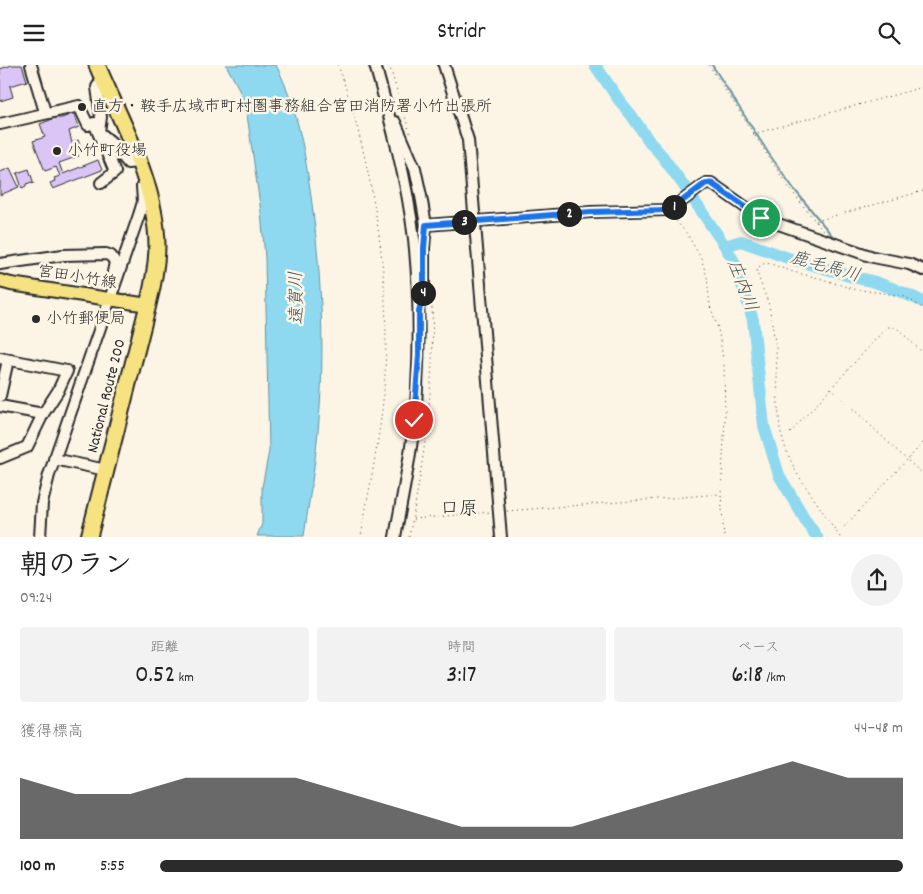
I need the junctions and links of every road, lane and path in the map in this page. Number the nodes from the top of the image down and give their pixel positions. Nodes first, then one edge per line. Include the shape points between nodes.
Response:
1 (31, 65) edge
2 (338, 65) edge
3 (367, 65) edge
4 (375, 65) edge
5 (389, 65) edge
6 (444, 65) edge
7 (709, 65) edge
8 (100, 71) edge
9 (923, 87) edge
10 (383, 95) junction
11 (45, 112) junction
12 (0, 124) edge
13 (99, 132) junction
14 (752, 134) junction
15 (412, 139) dead end
16 (140, 167) junction
17 (101, 183) dead end
18 (923, 191) edge
19 (671, 209) junction
20 (476, 221) junction
21 (815, 221) junction
22 (426, 225) junction
23 (834, 245) junction
24 (0, 264) edge
25 (923, 270) edge
26 (0, 281) edge
27 (108, 299) junction
28 (148, 305) junction
29 (923, 308) edge
30 (419, 312) junction
31 (923, 353) edge
32 (4, 359) edge
33 (831, 388) junction
34 (0, 396) edge
35 (0, 406) edge
36 (43, 414) junction
37 (790, 433) dead end
38 (923, 443) edge
39 (0, 458) edge
40 (54, 459) junction
41 (907, 459) junction
42 (106, 470) junction
43 (923, 474) edge
44 (721, 493) junction
45 (499, 511) junction
46 (843, 528) dead end
47 (40, 537) edge
48 (89, 537) edge
49 (361, 537) edge
50 (395, 537) edge
51 (409, 537) edge
52 (501, 537) edge
53 (724, 537) edge
54 (840, 537) edge

1 - 11 street
2 - 49 path via 352,105 372,186 385,315 383,398
3 - 10 street
4 - 10 street
5 - 15 path
6 - 20 street via 468,141
7 - 14 path
8 - 13 street via 96,87 101,117
8 - 16 highway, National Route 200
9 - 14 path
10 - 22 street via 415,168
10 - 30 street via 409,205
11 - 12 street
11 - 13 street via 79,106 88,125 94,123
13 - 16 street via 128,163
13 - 17 street via 115,172
14 - 21 path
16 - 27 street via 143,202
16 - 28 highway, National Route 200 via 153,211 157,246
18 - 21 path
19 - 20 street
19 - 23 street via 706,183 711,183 761,218
19 - 44 path via 701,257 708,277 710,306 724,365 726,419
20 - 22 street
20 - 45 street
21 - 23 path
22 - 30 street via 424,286
23 - 25 street
24 - 27 street via 63,255 111,255 115,262
26 - 27 main road, 宮田小竹線
27 - 28 main road, 宮田小竹線
27 - 40 street
28 - 42 highway, National Route 200
29 - 54 path via 904,296 853,289 771,263 760,265 757,270 769,305 776,349 780,429 786,450 796,472
30 - 50 street via 414,420
31 - 33 path via 898,329 887,327
32 - 34 street
32 - 36 street via 67,371
33 - 37 path
33 - 41 path
35 - 36 street
36 - 39 street via 27,447
38 - 41 path
40 - 42 street
40 - 47 street via 42,503
41 - 43 path
41 - 46 path
42 - 48 highway, National Route 200
44 - 45 path
44 - 53 path
45 - 51 path via 412,519
45 - 52 street

